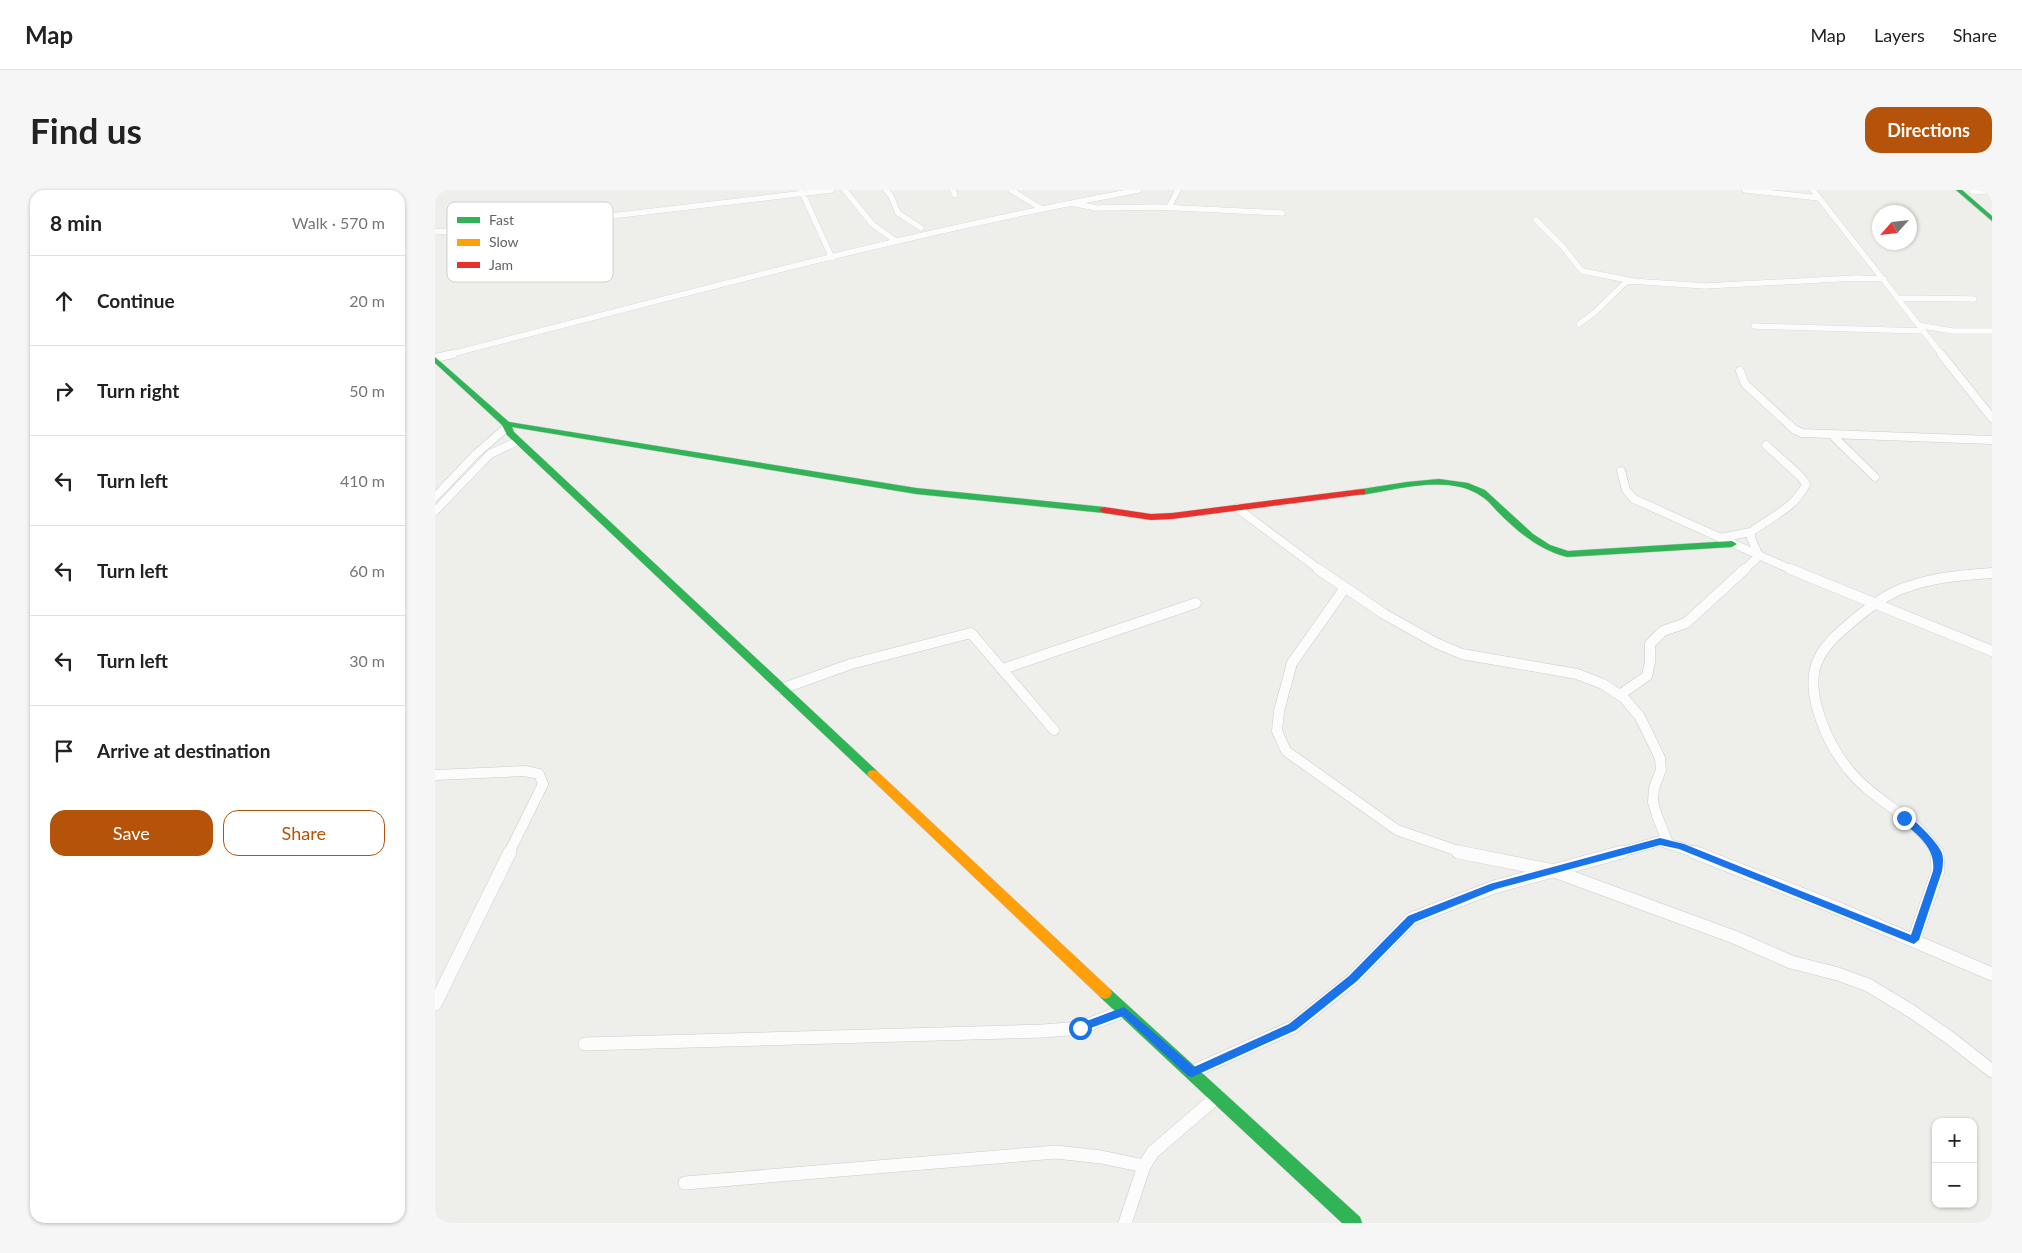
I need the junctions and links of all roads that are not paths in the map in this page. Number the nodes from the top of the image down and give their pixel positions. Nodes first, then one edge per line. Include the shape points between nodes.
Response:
1 (831, 190) edge
2 (845, 190) edge
3 (886, 190) edge
4 (1011, 190) edge
5 (1139, 190) edge
6 (1178, 190) edge
7 (1745, 190) edge
8 (1813, 190) edge
9 (1959, 190) edge
10 (1971, 191) edge
11 (801, 192) edge
12 (1992, 192) edge
13 (1819, 198) junction
14 (1070, 203) junction
15 (1169, 207) junction
16 (1040, 208) junction
17 (1992, 209) edge
18 (1282, 213) dead end
19 (613, 215) edge
20 (1992, 219) edge
21 (1536, 220) dead end
22 (921, 228) dead end
23 (896, 241) junction
24 (831, 258) junction
25 (1884, 279) junction
26 (1634, 281) junction
27 (1898, 298) junction
28 (1974, 299) dead end
29 (1579, 324) dead end
30 (1918, 325) junction
31 (1753, 326) dead end
32 (1992, 331) edge
33 (1923, 332) junction
34 (435, 358) edge
35 (1740, 371) dead end
36 (1992, 418) edge
37 (506, 426) junction
38 (1832, 435) junction
39 (1992, 440) edge
40 (518, 441) junction
41 (1766, 445) dead end
42 (1621, 471) dead end
43 (1875, 477) dead end
44 (435, 497) edge
45 (1237, 508) junction
46 (435, 511) edge
47 (1751, 532) junction
48 (1720, 538) junction
49 (1732, 544) junction
50 (1759, 556) junction
51 (1992, 574) edge
52 (1345, 588) junction
53 (1196, 603) dead end
54 (1877, 604) junction
55 (1992, 651) edge
56 (1003, 670) junction
57 (781, 689) junction
58 (1621, 694) junction
59 (1054, 730) dead end
60 (435, 775) edge
61 (1667, 842) junction
62 (1554, 871) junction
63 (1914, 940) junction
64 (1992, 974) edge
65 (435, 1004) edge
66 (1124, 1011) junction
67 (585, 1044) dead end
68 (1992, 1071) edge
69 (1192, 1072) junction
70 (1218, 1096) junction
71 (1144, 1166) junction
72 (685, 1183) dead end
73 (1125, 1223) edge
74 (1354, 1223) edge

1 - 11 street
2 - 23 street via 870,224
3 - 22 street via 898,213
4 - 16 street
5 - 14 street
6 - 15 street
7 - 13 street
8 - 13 street
9 - 20 main road
10 - 12 street
10 - 17 main road
11 - 19 street
11 - 24 street
13 - 25 street
14 - 15 street via 1084,207
14 - 16 street
15 - 18 street
16 - 23 street
21 - 26 street via 1582,271
23 - 24 street
24 - 34 street
25 - 26 street via 1724,286
25 - 27 street
26 - 29 street via 1625,282
27 - 28 street
27 - 30 street
30 - 32 street via 1952,331
30 - 33 street
31 - 33 street
33 - 36 street
34 - 37 main road
35 - 38 street via 1745,384 1795,430
37 - 40 main road
37 - 44 street
37 - 45 main road via 916,491 1079,506 1151,517
38 - 39 street
38 - 43 street
40 - 46 street via 490,454
40 - 57 main road
41 - 47 street via 1805,484 1791,505
42 - 48 street via 1625,489 1634,499
45 - 49 main road via 1452,482 1483,492 1529,537 1551,550 1567,554
45 - 52 street
47 - 48 street
47 - 50 street
48 - 49 street
49 - 50 street
50 - 54 street
50 - 58 street via 1686,623 1663,632 1650,644 1647,676
51 - 54 street via 1941,578 1896,591
52 - 58 street via 1436,644 1462,654 1577,674
52 - 62 street via 1293,663 1279,711 1277,731 1286,751 1397,830 1455,851
53 - 56 street
54 - 55 street
54 - 63 street via 1823,649 1815,668 1815,700 1824,727 1855,778 1904,818 1937,852 1938,871
56 - 57 street via 971,633 851,664
56 - 59 street
57 - 66 main road
58 - 61 street via 1646,724 1661,761 1661,775 1654,786 1652,798
60 - 65 street via 525,771 539,774 543,784
61 - 62 street via 1644,845
61 - 63 street
62 - 68 street via 1733,936 1791,962 1868,985 1950,1038
62 - 69 street via 1494,886 1411,919 1353,979 1293,1027
63 - 64 street
66 - 67 street via 1080,1028 1043,1031
66 - 69 main road
69 - 70 main road
70 - 71 street via 1153,1152
70 - 74 main road
71 - 72 street via 1056,1152
71 - 73 street

